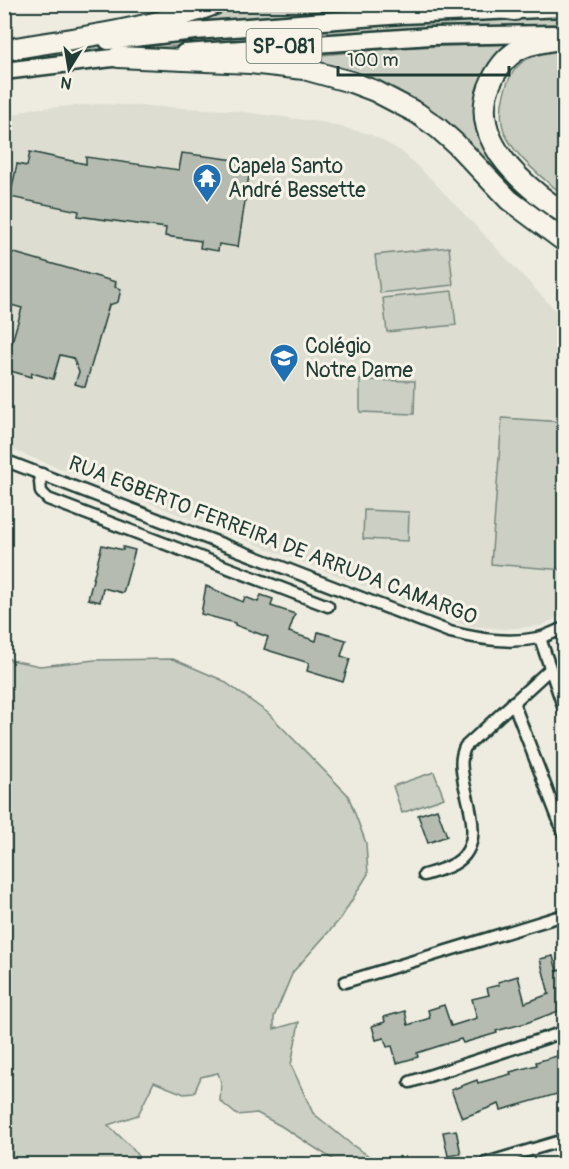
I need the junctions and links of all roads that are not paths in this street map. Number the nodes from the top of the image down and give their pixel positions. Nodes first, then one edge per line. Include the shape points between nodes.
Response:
1 (215, 4) edge
2 (476, 4) edge
3 (564, 8) edge
4 (515, 10) junction
5 (564, 33) edge
6 (564, 38) edge
7 (4, 52) edge
8 (118, 57) junction
9 (4, 71) edge
10 (564, 213) edge
11 (564, 242) edge
12 (4, 460) edge
13 (42, 474) junction
14 (328, 606) dead end
15 (564, 627) edge
16 (540, 638) junction
17 (550, 669) junction
18 (513, 702) junction
19 (564, 705) edge
20 (564, 834) edge
21 (424, 875) dead end
22 (564, 915) edge
23 (345, 982) dead end
24 (564, 1032) edge
25 (410, 1082) dead end
26 (564, 1140) edge
27 (483, 1164) edge

1 - 7 highway via 160,22
2 - 4 highway
3 - 4 main road, SP-081
4 - 7 main road, SP-081 via 273,24
5 - 8 main road, SP-081 via 431,36
6 - 10 highway via 524,47 500,66 486,98 485,120 490,138 513,171
8 - 9 main road, SP-081
8 - 11 highway via 304,69 375,91 438,128 509,200
12 - 13 street, RUA EGBERTO FERREIRA DE ARRUDA CAMARGO
13 - 14 street via 41,492 48,499
13 - 16 street, RUA EGBERTO FERREIRA DE ARRUDA CAMARGO via 450,632 485,640
15 - 16 street, RUA EGBERTO FERREIRA DE ARRUDA CAMARGO
16 - 17 street
17 - 18 street
17 - 19 street
18 - 20 street
18 - 21 street via 462,753 461,768 473,828 470,845 453,865
22 - 23 street
24 - 25 street
26 - 27 street

